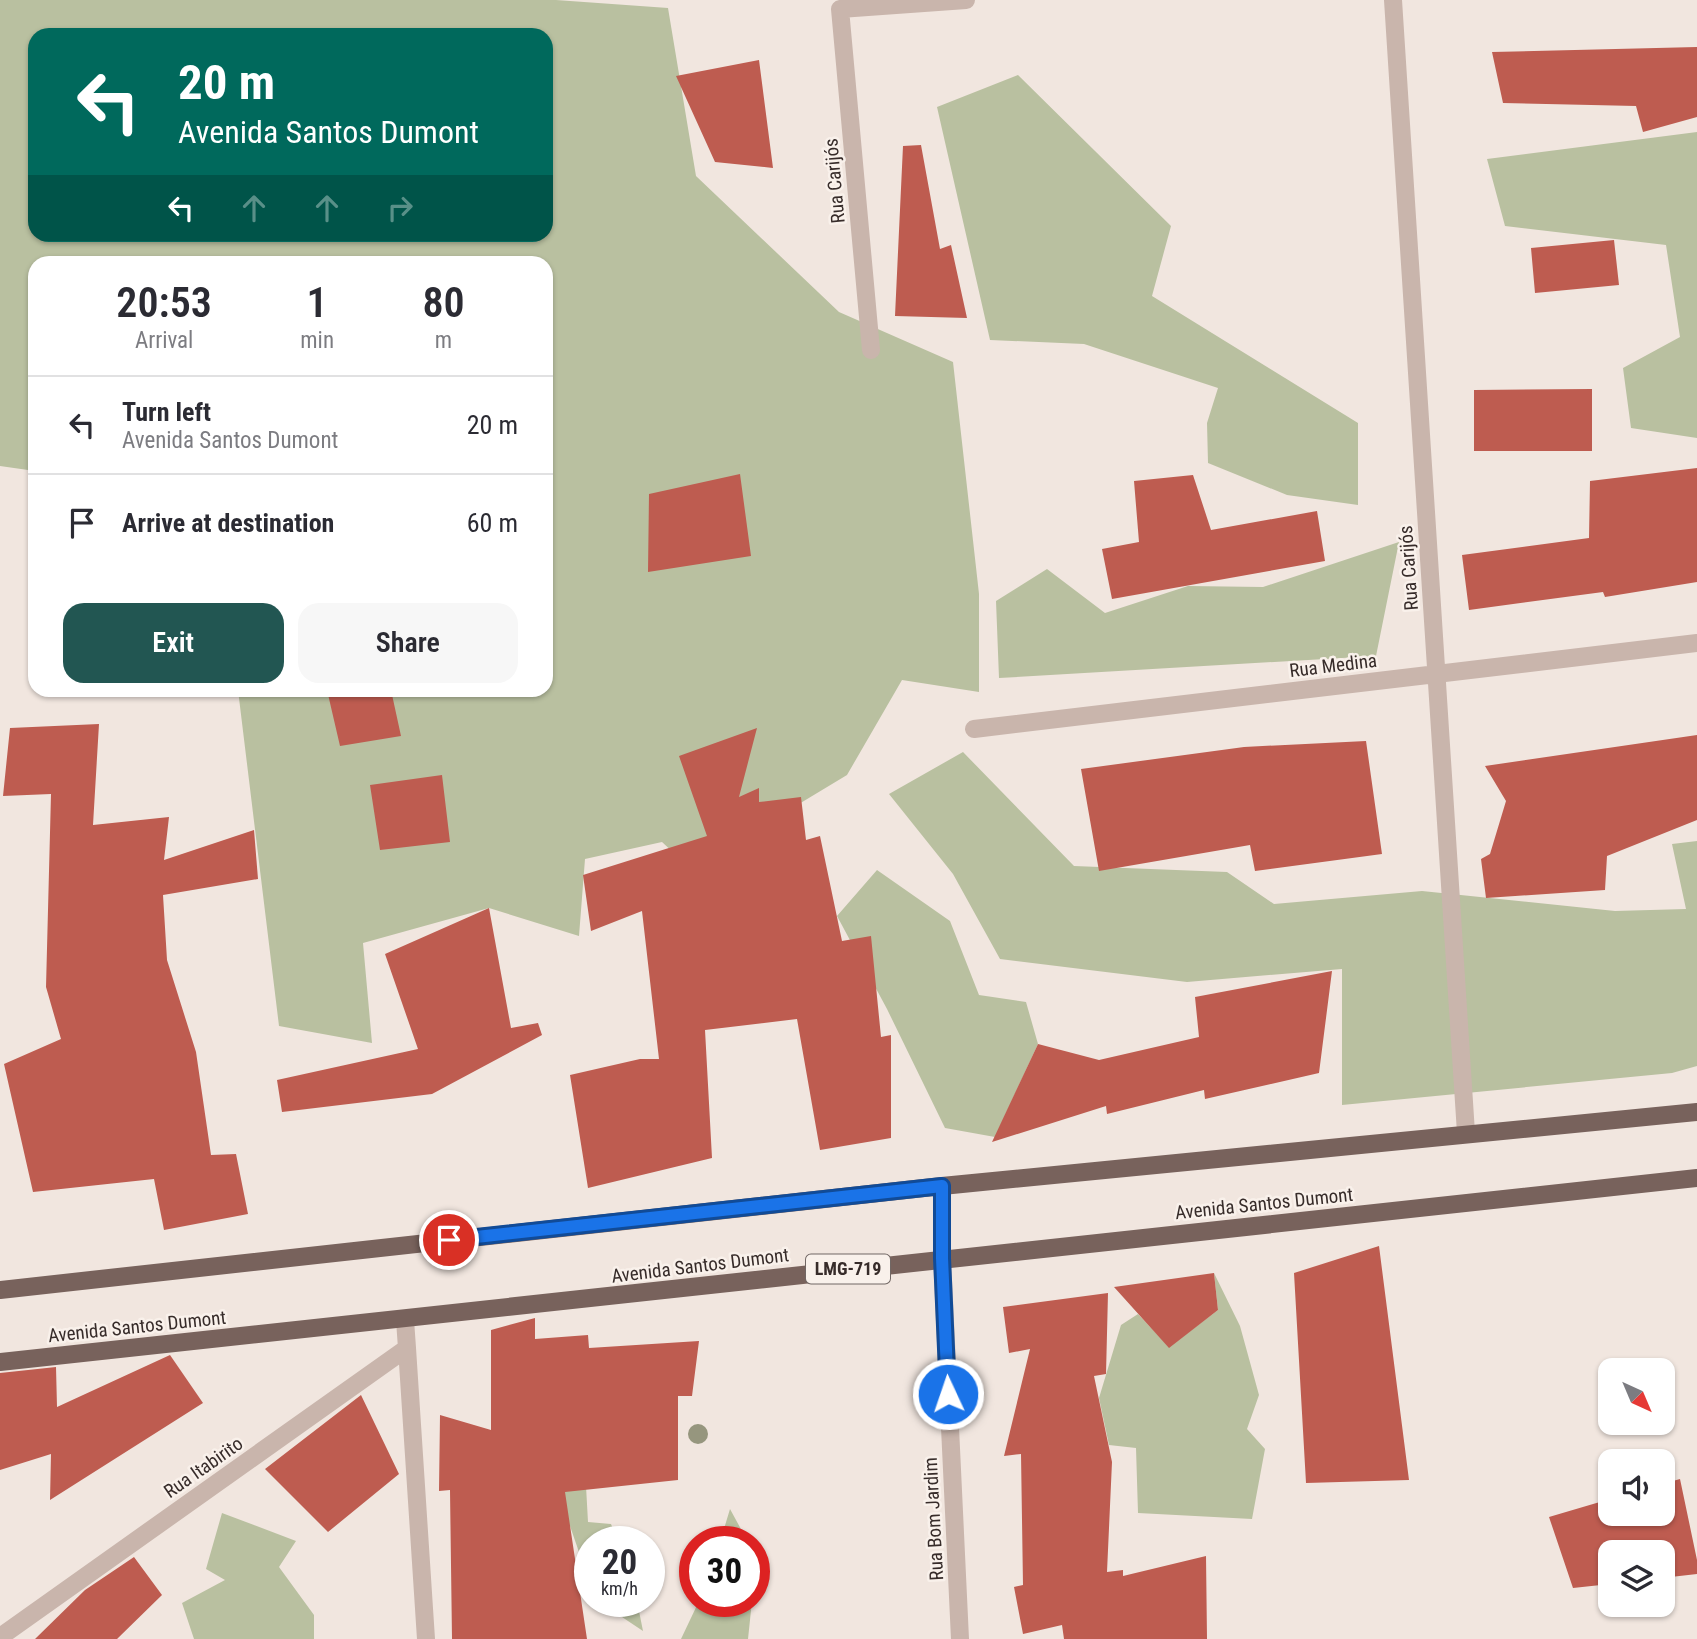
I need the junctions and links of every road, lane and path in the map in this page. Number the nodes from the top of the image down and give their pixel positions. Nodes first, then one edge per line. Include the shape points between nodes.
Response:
1 (966, 0) edge
2 (1393, 0) edge
3 (871, 350) dead end
4 (1697, 643) edge
5 (1436, 674) junction
6 (974, 729) dead end
7 (1697, 1112) edge
8 (1466, 1133) junction
9 (1697, 1178) edge
10 (942, 1186) junction
11 (942, 1258) junction
12 (0, 1290) edge
13 (405, 1320) junction
14 (407, 1348) junction
15 (0, 1362) edge
16 (0, 1637) edge
17 (426, 1639) edge
18 (960, 1639) edge

1 - 3 street, Rua Carijós via 839,9
2 - 5 street, Rua Carijós
4 - 5 street, Rua Medina
5 - 6 street, Rua Medina
5 - 8 street, Rua Carijós
7 - 8 main road
8 - 10 main road
9 - 11 main road, Avenida Santos Dumont / LMG-719
10 - 11 street, Rua Bom Jardim
10 - 12 main road
11 - 13 main road, Avenida Santos Dumont / LMG-719
11 - 18 street, Rua Bom Jardim
13 - 14 street
13 - 15 main road, Avenida Santos Dumont / LMG-719
14 - 16 street, Rua Itabirito
14 - 17 street

